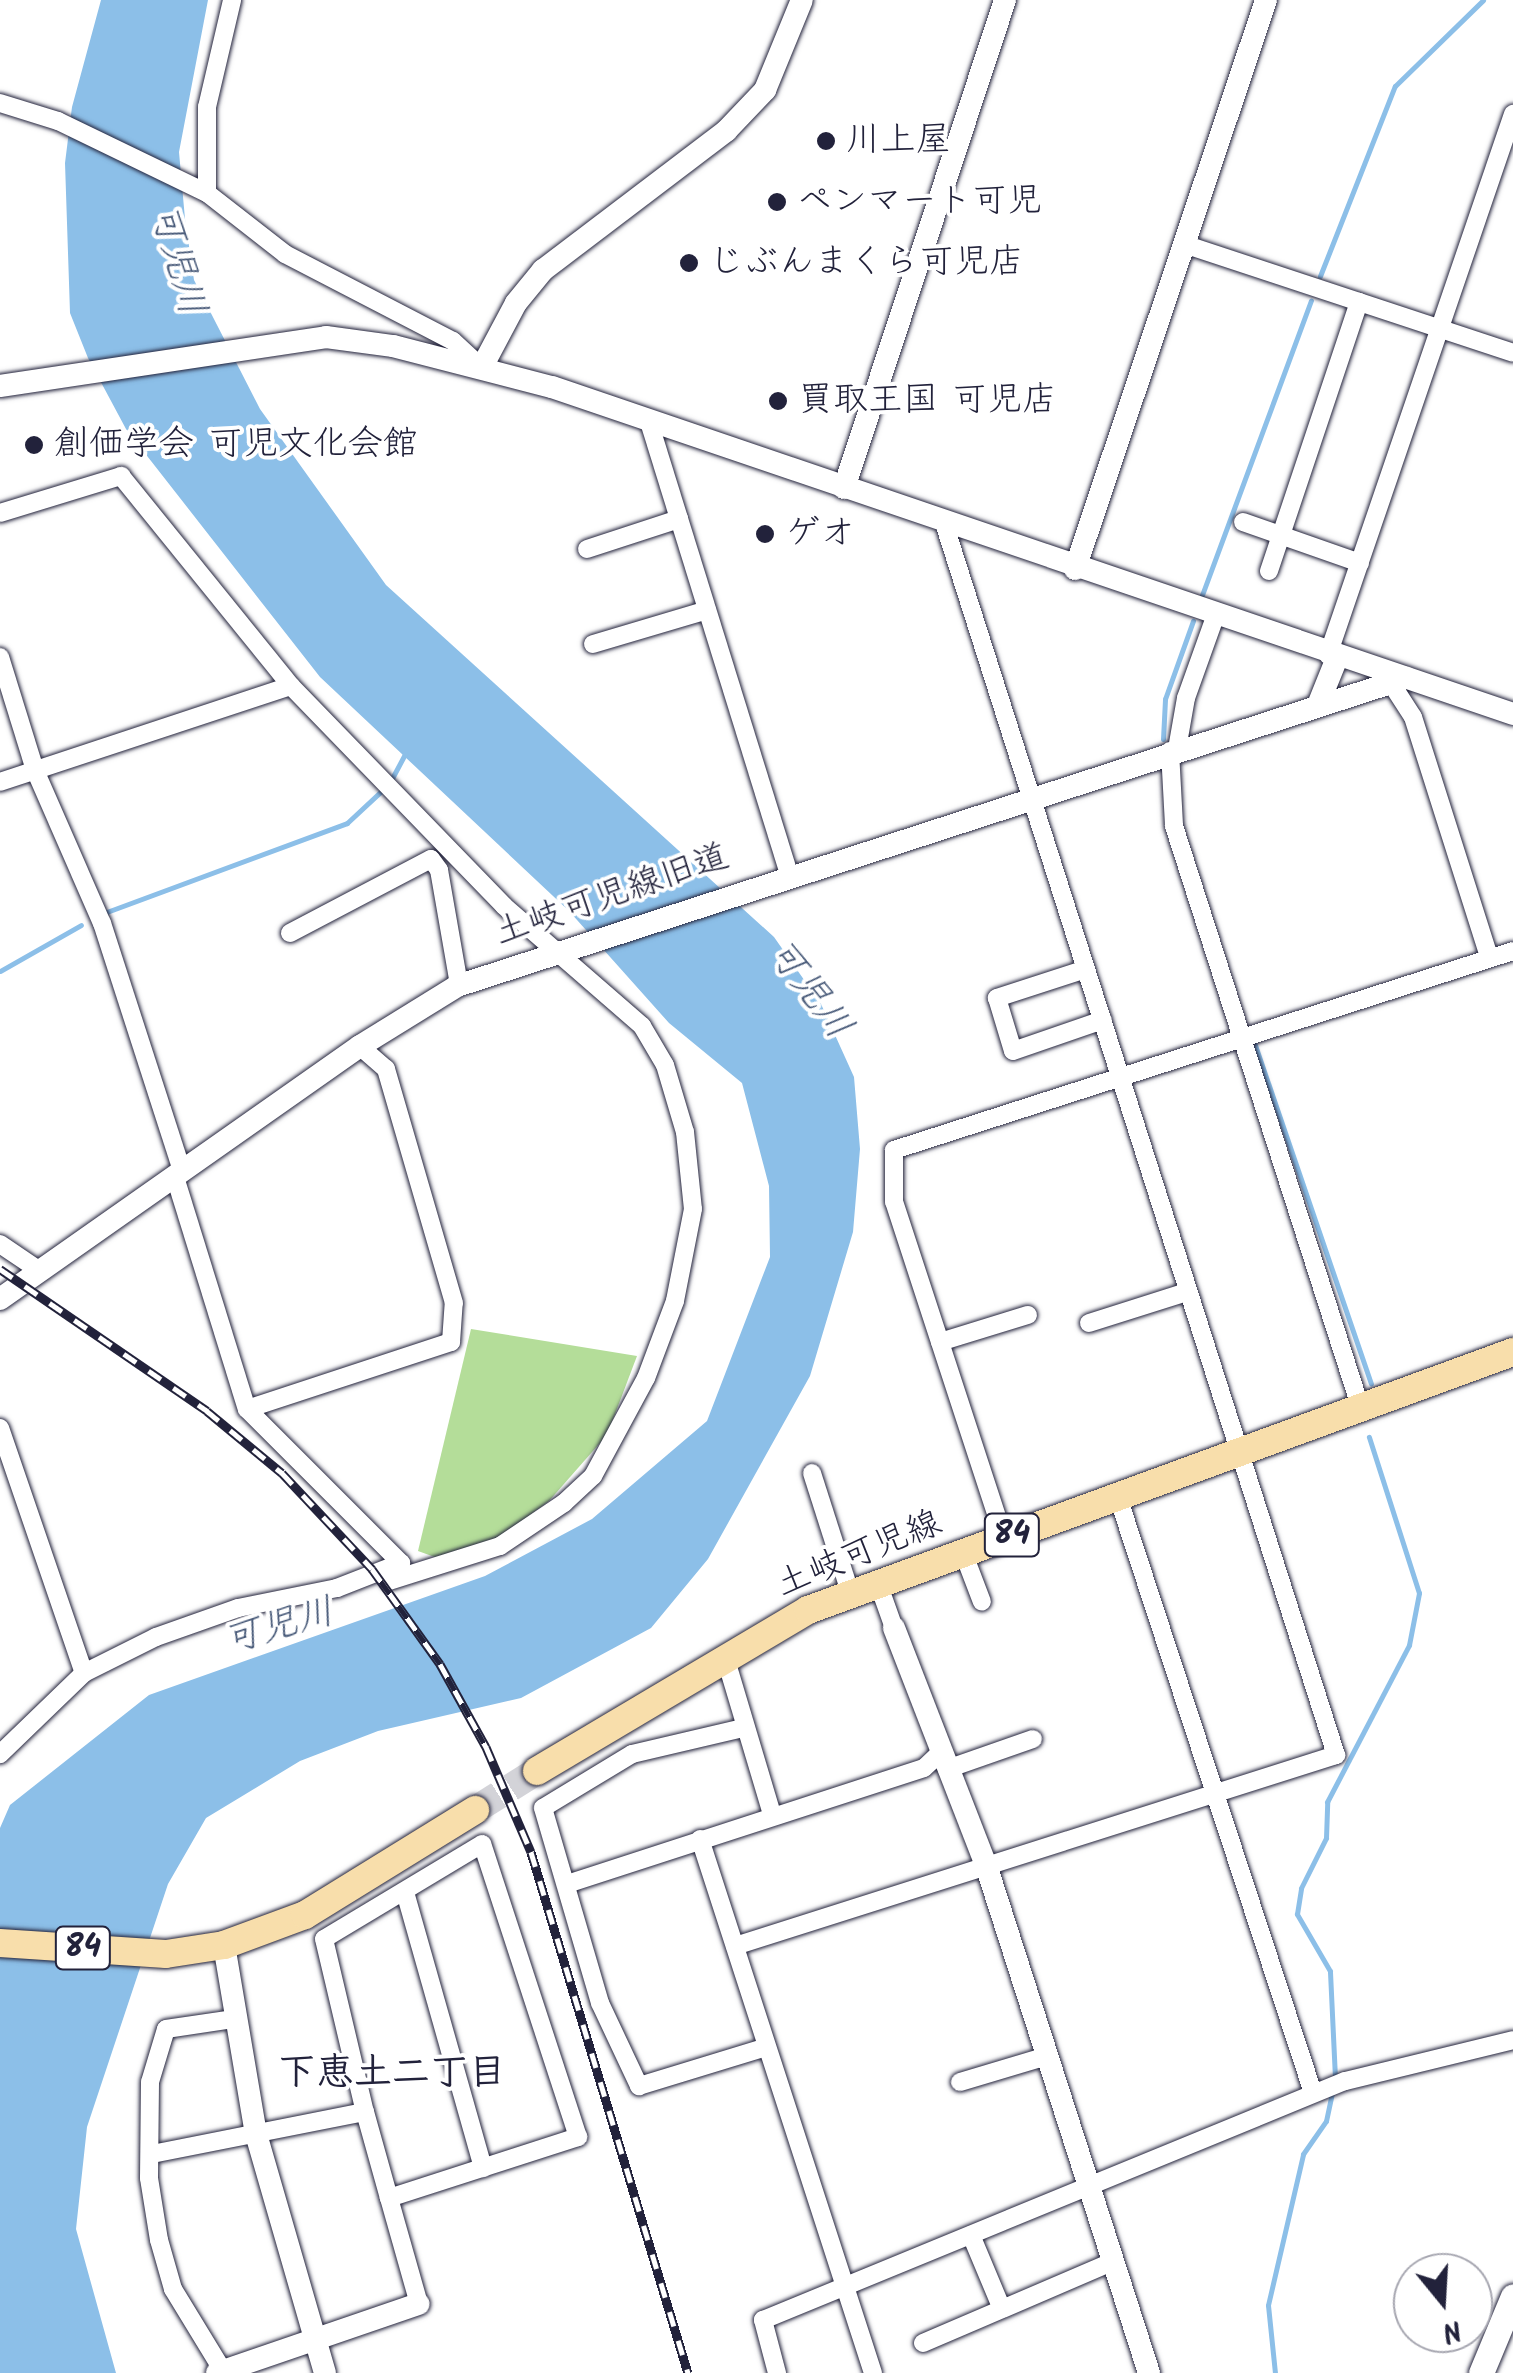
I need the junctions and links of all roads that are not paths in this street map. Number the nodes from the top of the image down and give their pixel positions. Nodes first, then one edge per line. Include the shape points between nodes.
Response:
1 (232, 0) edge
2 (802, 0) edge
3 (1006, 0) edge
4 (1266, 0) edge
5 (0, 103) edge
6 (1513, 114) edge
7 (206, 194) junction
8 (1186, 245) junction
9 (1359, 302) junction
10 (1439, 329) junction
11 (1513, 353) edge
12 (482, 368) junction
13 (0, 386) edge
14 (650, 425) junction
15 (844, 488) junction
16 (0, 514) edge
17 (679, 520) junction
18 (1242, 522) dead end
19 (945, 526) junction
20 (1281, 536) junction
21 (587, 550) dead end
22 (1360, 563) junction
23 (1075, 570) junction
24 (1269, 571) dead end
25 (707, 610) junction
26 (1215, 616) junction
27 (593, 644) dead end
28 (1332, 656) junction
29 (0, 657) edge
30 (1399, 681) junction
31 (291, 686) junction
32 (1318, 705) junction
33 (1513, 714) edge
34 (1174, 750) junction
35 (35, 770) junction
36 (0, 782) edge
37 (1028, 797) junction
38 (782, 877) junction
39 (290, 933) dead end
40 (1513, 951) edge
41 (555, 952) junction
42 (1489, 957) junction
43 (1086, 969) junction
44 (459, 985) junction
45 (1103, 1020) junction
46 (1241, 1036) junction
47 (360, 1046) junction
48 (1120, 1076) junction
49 (178, 1174) junction
50 (0, 1244) edge
51 (40, 1271) junction
52 (1187, 1292) junction
53 (0, 1299) edge
54 (1028, 1315) dead end
55 (1089, 1323) dead end
56 (940, 1342) junction
57 (1513, 1352) edge
58 (246, 1409) junction
59 (1361, 1409) junction
60 (0, 1428) edge
61 (1242, 1454) junction
62 (812, 1473) dead end
63 (1119, 1500) junction
64 (1004, 1538) junction
65 (963, 1552) junction
66 (390, 1581) dead end
67 (878, 1583) junction
68 (850, 1595) junction
69 (982, 1602) dead end
70 (894, 1628) joint
71 (726, 1660) junction
72 (84, 1673) junction
73 (743, 1728) junction
74 (1033, 1739) dead end
75 (0, 1754) edge
76 (943, 1761) junction
77 (537, 1771) tunnel mouth
78 (1219, 1790) junction
79 (475, 1810) tunnel mouth
80 (772, 1814) junction
81 (700, 1839) junction
82 (986, 1865) junction
83 (567, 1884) junction
84 (405, 1892) junction
85 (0, 1943) edge
86 (224, 1945) junction
87 (735, 1946) junction
88 (234, 2020) junction
89 (1513, 2040) edge
90 (763, 2048) junction
91 (1046, 2056) junction
92 (960, 2082) dead end
93 (1313, 2093) junction
94 (366, 2112) junction
95 (256, 2134) junction
96 (152, 2154) junction
97 (483, 2168) junction
98 (1088, 2187) junction
99 (390, 2198) junction
100 (971, 2235) junction
101 (1112, 2262) junction
102 (846, 2286) junction
103 (1513, 2296) edge
104 (419, 2304) joint
105 (1002, 2309) junction
106 (1505, 2331) edge
107 (314, 2340) junction
108 (922, 2343) dead end
109 (220, 2372) edge
110 (325, 2373) edge
111 (777, 2373) edge
112 (873, 2373) edge
113 (1149, 2373) edge
114 (1481, 2373) edge

1 - 7 street via 207,108
2 - 12 street via 764,90 726,132 543,270
3 - 15 street
4 - 8 street
5 - 7 street via 58,122
6 - 10 street
7 - 12 street via 285,254 453,340
8 - 9 street
8 - 23 street
9 - 10 street
9 - 20 street
10 - 11 street
10 - 22 street
12 - 13 street via 326,336
12 - 14 street
14 - 15 street
14 - 17 street
15 - 19 street
16 - 31 street via 121,476
17 - 21 street
17 - 25 street
18 - 20 street
19 - 23 street
19 - 37 street
20 - 22 street
20 - 24 street
22 - 28 street
23 - 26 street
25 - 27 street
25 - 38 street
26 - 28 street
26 - 34 street
28 - 30 street
28 - 32 street
29 - 35 street
30 - 32 street, 土岐可児線旧道
30 - 33 street
30 - 42 street
31 - 35 street
31 - 41 street
32 - 34 street, 土岐可児線旧道
34 - 37 street, 土岐可児線旧道
34 - 46 street via 1174,826
35 - 36 street
35 - 49 street via 102,923
37 - 38 street, 土岐可児線旧道
37 - 43 street
38 - 41 street, 土岐可児線旧道
39 - 44 street via 431,858 439,870
40 - 42 street
41 - 44 street, 土岐可児線旧道
41 - 66 street via 642,1026 666,1066 685,1132 693,1209 675,1301 646,1378 593,1476 500,1546
42 - 46 street
43 - 45 street
43 - 45 street via 997,998 1013,1051
44 - 47 street, 土岐可児線旧道
45 - 48 street
46 - 48 street
46 - 59 street
47 - 49 street, 土岐可児線旧道
47 - 58 street via 386,1068 454,1303 456,1335
48 - 52 street
48 - 56 street via 894,1150 894,1202
49 - 51 street, 土岐可児線旧道
49 - 58 street
50 - 51 street
51 - 53 street, 土岐可児線旧道
52 - 55 street
52 - 61 street
54 - 56 street
56 - 64 street
57 - 59 main road, 土岐可児線 / 84
58 - 72 street via 401,1563 337,1588 238,1608 156,1636
59 - 61 main road, 土岐可児線 / 84
60 - 72 street
61 - 63 main road, 土岐可児線 / 84
61 - 78 street via 1336,1755
62 - 68 street
63 - 64 main road, 土岐可児線 / 84
63 - 78 street
64 - 65 main road, 土岐可児線 / 84
65 - 67 main road, 土岐可児線 / 84
65 - 69 street
67 - 68 main road, 土岐可児線 / 84
67 - 70 street
68 - 71 main road, 土岐可児線 / 84 via 808,1610
70 - 76 street
71 - 73 street
71 - 77 main road, 土岐可児線 / 84
72 - 75 street
73 - 80 street
73 - 83 street via 632,1754 543,1808
74 - 76 street
76 - 80 street
76 - 82 street
78 - 82 street
78 - 93 street
79 - 86 main road, 84 via 305,1915
80 - 81 street
81 - 83 street
81 - 87 street
82 - 87 street
82 - 91 street
83 - 90 street via 600,2002 639,2086
84 - 94 street via 324,1939
84 - 97 street
84 - 97 street via 482,1844 578,2137
85 - 86 main road, 84 via 166,1954
86 - 88 street
87 - 90 street
88 - 95 street
88 - 96 street via 166,2029 150,2082
89 - 93 street
90 - 102 street
91 - 92 street
91 - 98 street
93 - 98 street
94 - 95 street
94 - 99 street
95 - 96 street
95 - 107 street
96 - 109 street via 149,2178 173,2289
97 - 99 street
98 - 100 street
98 - 101 street
99 - 104 street
100 - 102 street
100 - 105 street
101 - 105 street
101 - 113 street
102 - 111 street via 763,2320
102 - 112 street
103 - 106 main road
104 - 107 street
105 - 108 street
106 - 114 main road
107 - 109 street
107 - 110 street

